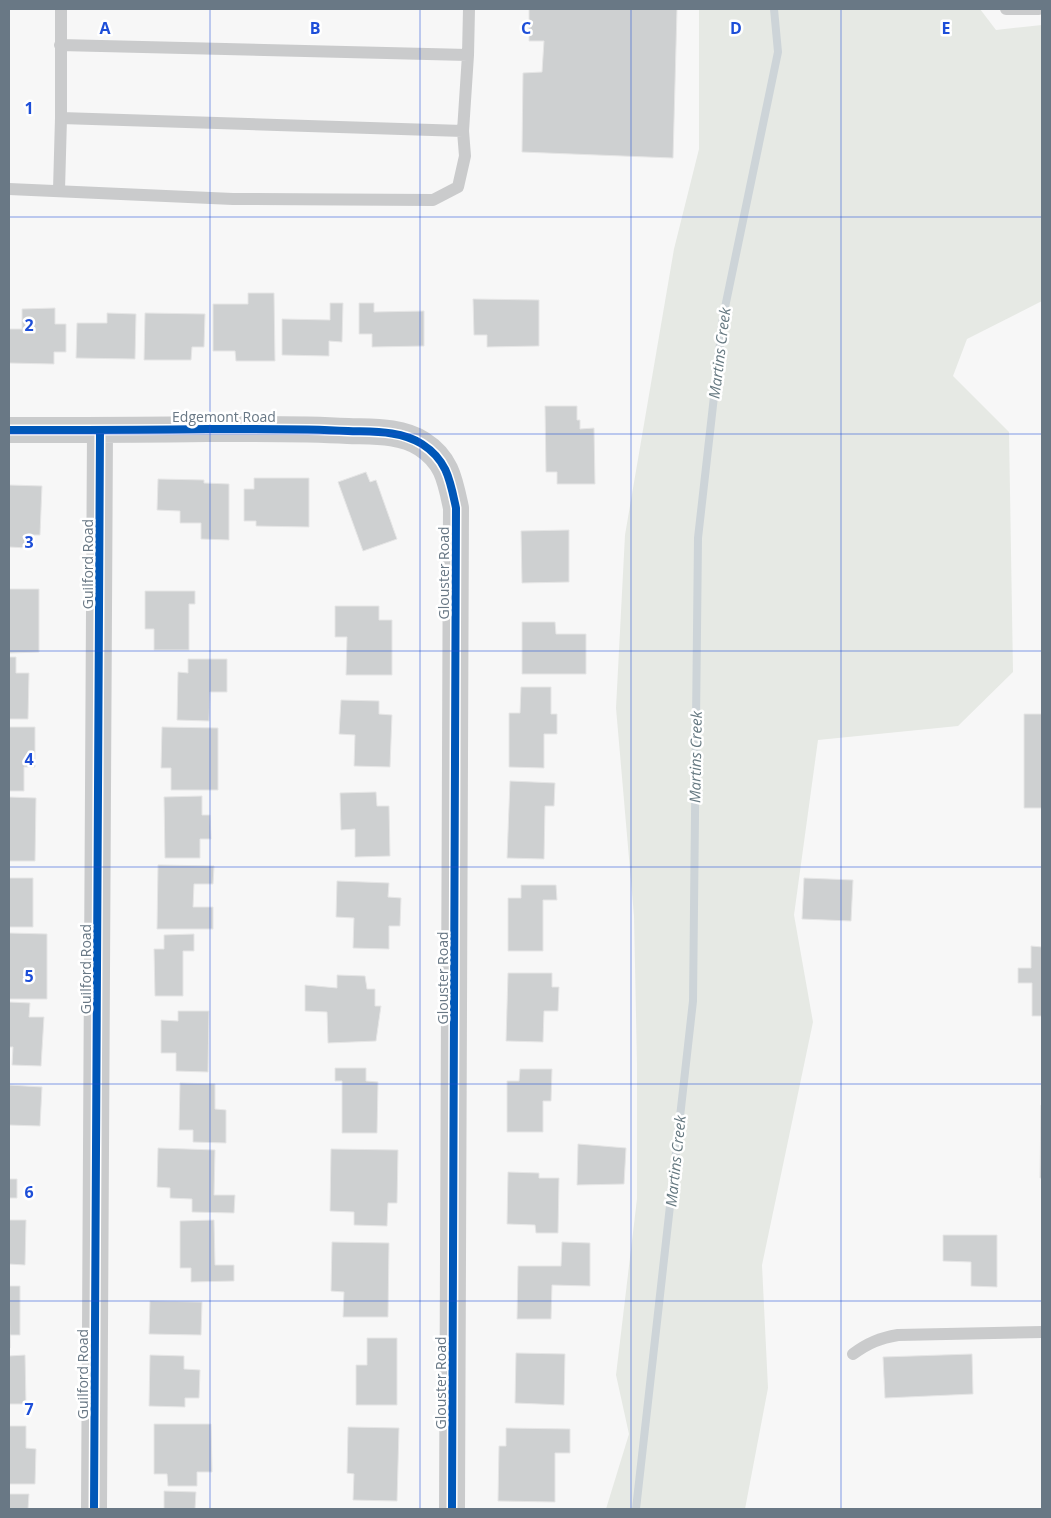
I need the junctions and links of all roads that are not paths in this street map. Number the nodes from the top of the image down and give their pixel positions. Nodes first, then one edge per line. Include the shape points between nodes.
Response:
1 (61, 9) edge
2 (469, 9) edge
3 (1006, 9) edge
4 (1039, 9) edge
5 (60, 45) junction
6 (468, 56) junction
7 (61, 118) junction
8 (463, 131) junction
9 (9, 189) edge
10 (59, 190) junction
11 (9, 430) edge
12 (100, 430) junction
13 (434, 452) joint
14 (1042, 1332) edge
15 (853, 1354) dead end
16 (94, 1509) edge
17 (452, 1509) edge

1 - 5 lane
2 - 6 lane
3 - 4 lane
5 - 6 lane
5 - 7 lane
6 - 8 lane
7 - 8 lane
7 - 10 lane
8 - 10 lane via 465,156 458,187 433,200 233,199
9 - 10 lane
11 - 12 street, Edgemont Road
12 - 13 street, Edgemont Road via 298,428 378,432 402,435
12 - 16 street, Guilford Road
13 - 17 street, Glouster Road via 444,464 456,508
14 - 15 lane via 898,1335 879,1338

